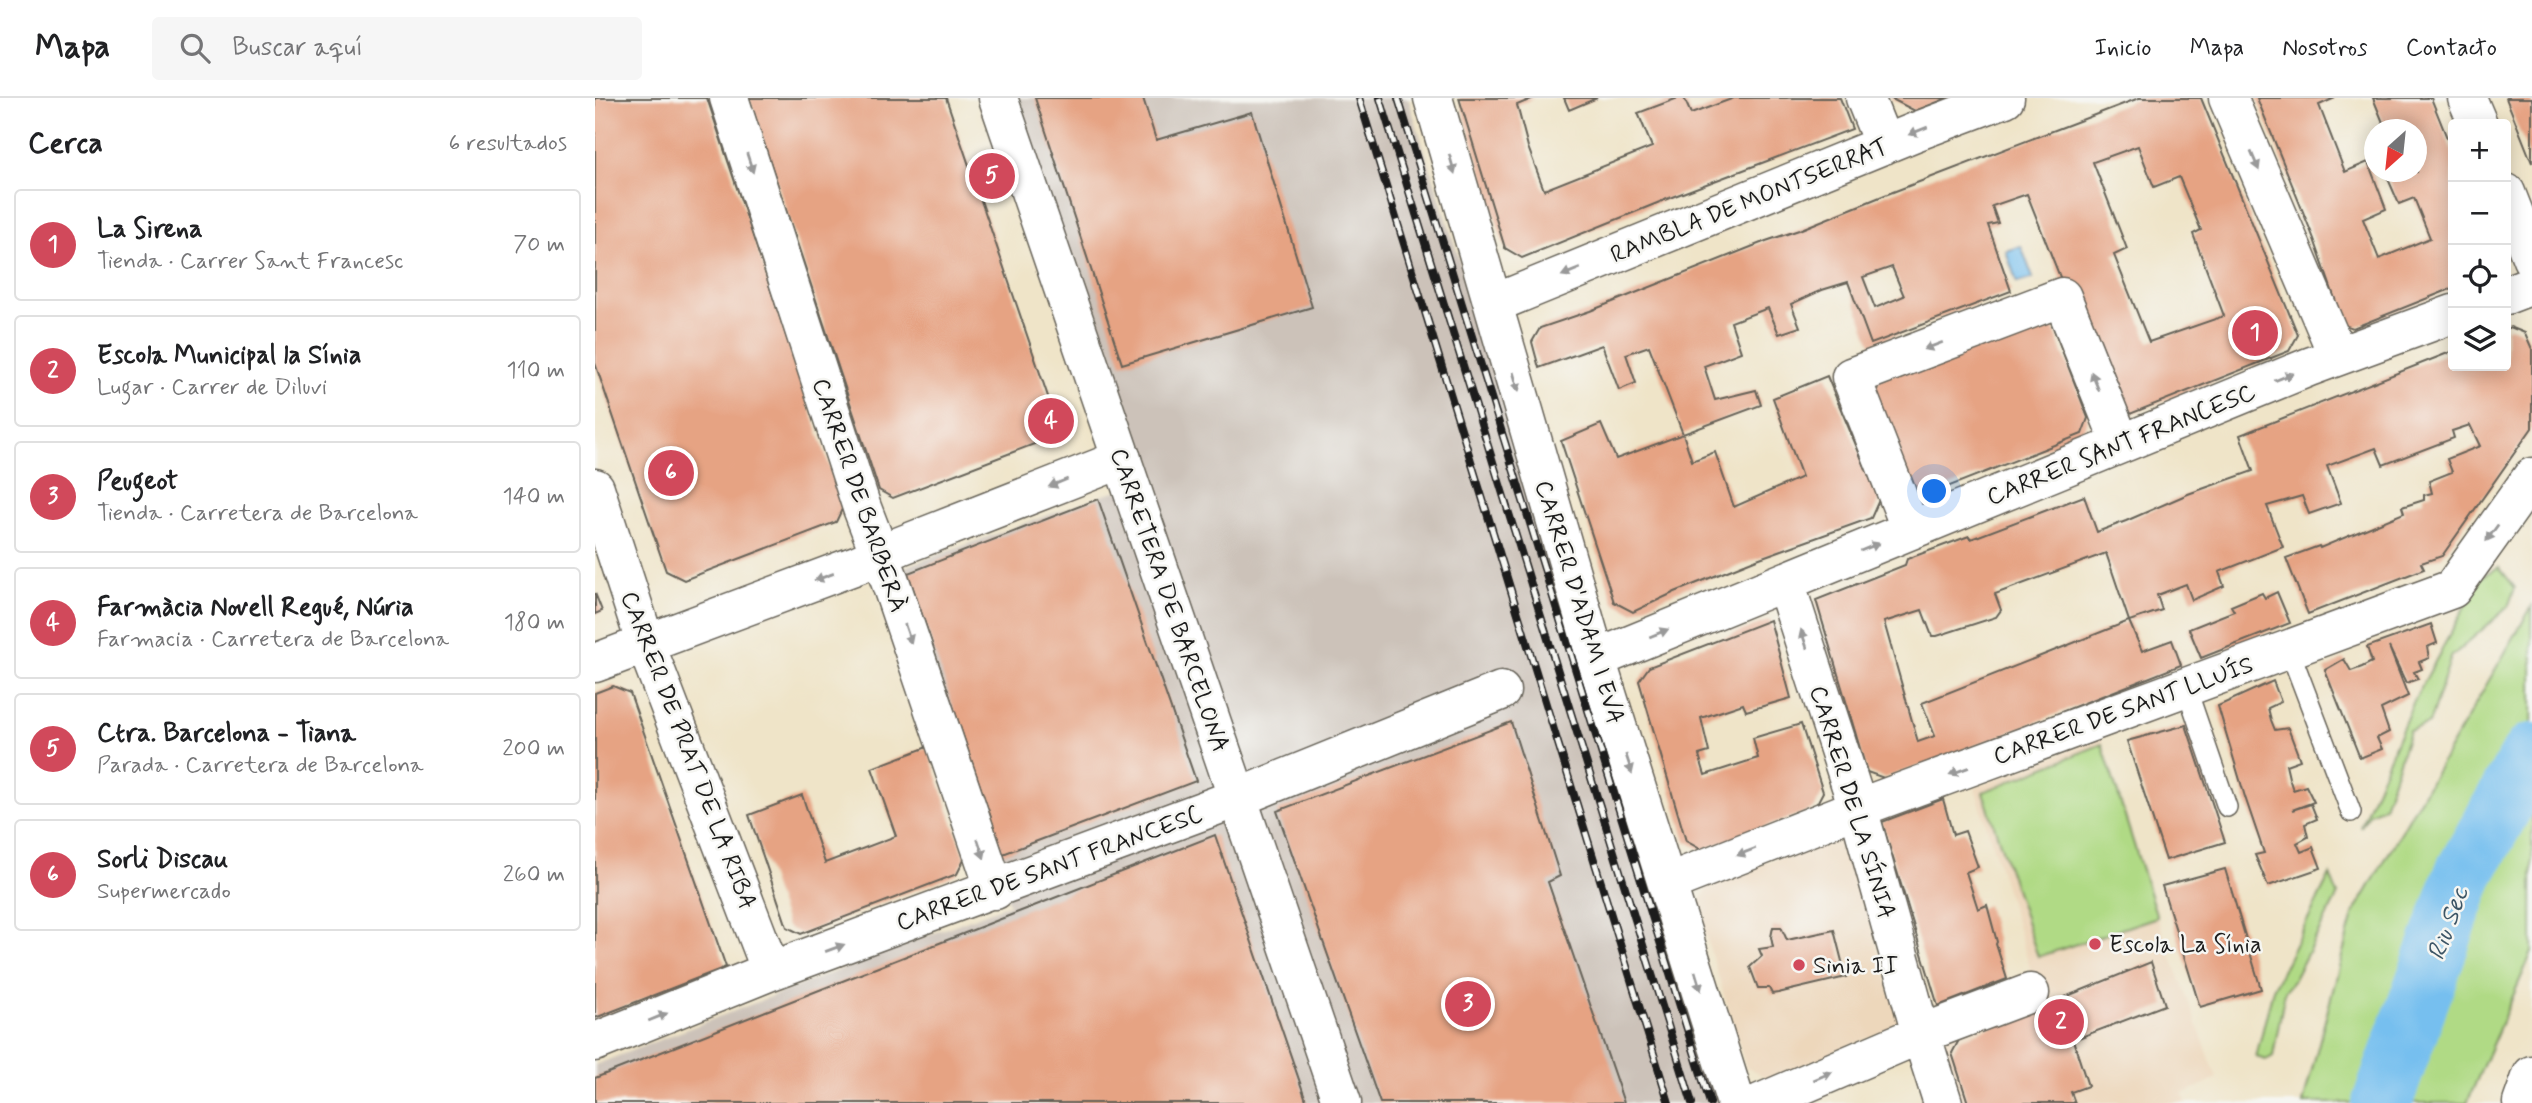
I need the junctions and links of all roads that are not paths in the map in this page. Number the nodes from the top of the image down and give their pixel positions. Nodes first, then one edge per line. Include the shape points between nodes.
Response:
1 (729, 98) edge
2 (998, 98) edge
3 (1433, 98) edge
4 (1865, 98) edge
5 (2005, 98) edge
6 (2228, 98) edge
7 (2467, 98) edge
8 (2475, 119) edge
9 (1884, 145) junction
10 (2511, 206) edge
11 (2532, 259) edge
12 (2532, 285) edge
13 (2511, 293) edge
14 (1493, 304) junction
15 (2448, 316) edge
16 (2338, 356) junction
17 (2121, 444) junction
18 (1122, 459) junction
19 (2532, 477) edge
20 (595, 488) edge
21 (1911, 530) junction
22 (879, 555) junction
23 (1784, 582) junction
24 (646, 645) junction
25 (2290, 649) junction
26 (1596, 659) junction
27 (595, 663) edge
28 (2186, 687) junction
29 (1501, 691) dead end
30 (1237, 798) junction
31 (2227, 807) dead end
32 (1858, 808) junction
33 (2351, 812) dead end
34 (1667, 883) junction
35 (995, 890) junction
36 (771, 971) junction
37 (2030, 993) dead end
38 (1921, 1034) junction
39 (595, 1042) edge
40 (2532, 1075) edge
41 (1342, 1103) edge
42 (1736, 1103) edge
43 (1760, 1103) edge
44 (1943, 1103) edge
45 (2522, 1103) edge

1 -> 22 street, CARRER DE BARBERÀ
2 - 18 street, CARRETERA DE BARCELONA
3 -> 14 street, CARRER D'ADAM I EVA
4 - 9 street
5 -> 9 street, RAMBLA DE MONTSERRAT
6 -> 16 street
7 - 8 street
9 -> 14 street, RAMBLA DE MONTSERRAT
10 - 11 street
12 - 13 street
14 -> 26 street, CARRER D'ADAM I EVA
15 - 16 street, CARRER SANT FRANCESC
17 -> 16 street, CARRER SANT FRANCESC
17 - 21 street, CARRER SANT FRANCESC
17 -> 21 street via 2062,297 1850,377
18 -> 22 street
18 - 30 street, CARRETERA DE BARCELONA
19 -> 25 street, CARRER DE SANT LLUÍS via 2452,589
20 - 24 street, CARRER DE PRAT DE LA RIBA
23 -> 21 street, CARRER SANT FRANCESC
22 -> 24 street
22 -> 35 street, CARRER DE BARBERÀ
26 -> 23 street, CARRER SANT FRANCESC
32 -> 23 street, CARRER DE LA SÍNIA
24 - 27 street
24 - 36 street, CARRER DE PRAT DE LA RIBA
25 - 28 street, CARRER DE SANT LLUÍS
25 - 33 lane
26 -> 34 street, CARRER D'ADAM I EVA
28 - 31 lane
28 -> 32 street, CARRER DE SANT LLUÍS
29 - 30 street, CARRER DE SANT FRANCESC
30 - 35 street, CARRER DE SANT FRANCESC
30 - 41 street, CARRETERA DE BARCELONA
32 -> 34 street, CARRER DE SANT LLUÍS
32 - 38 street, CARRER DE LA SÍNIA
34 -> 42 street, CARRER D'ADAM I EVA
36 -> 35 street, CARRER DE SANT FRANCESC
39 -> 36 street, CARRER DE SANT FRANCESC
37 - 38 street
43 -> 38 street
38 - 44 street, CARRER DE LA SÍNIA
40 - 45 street

